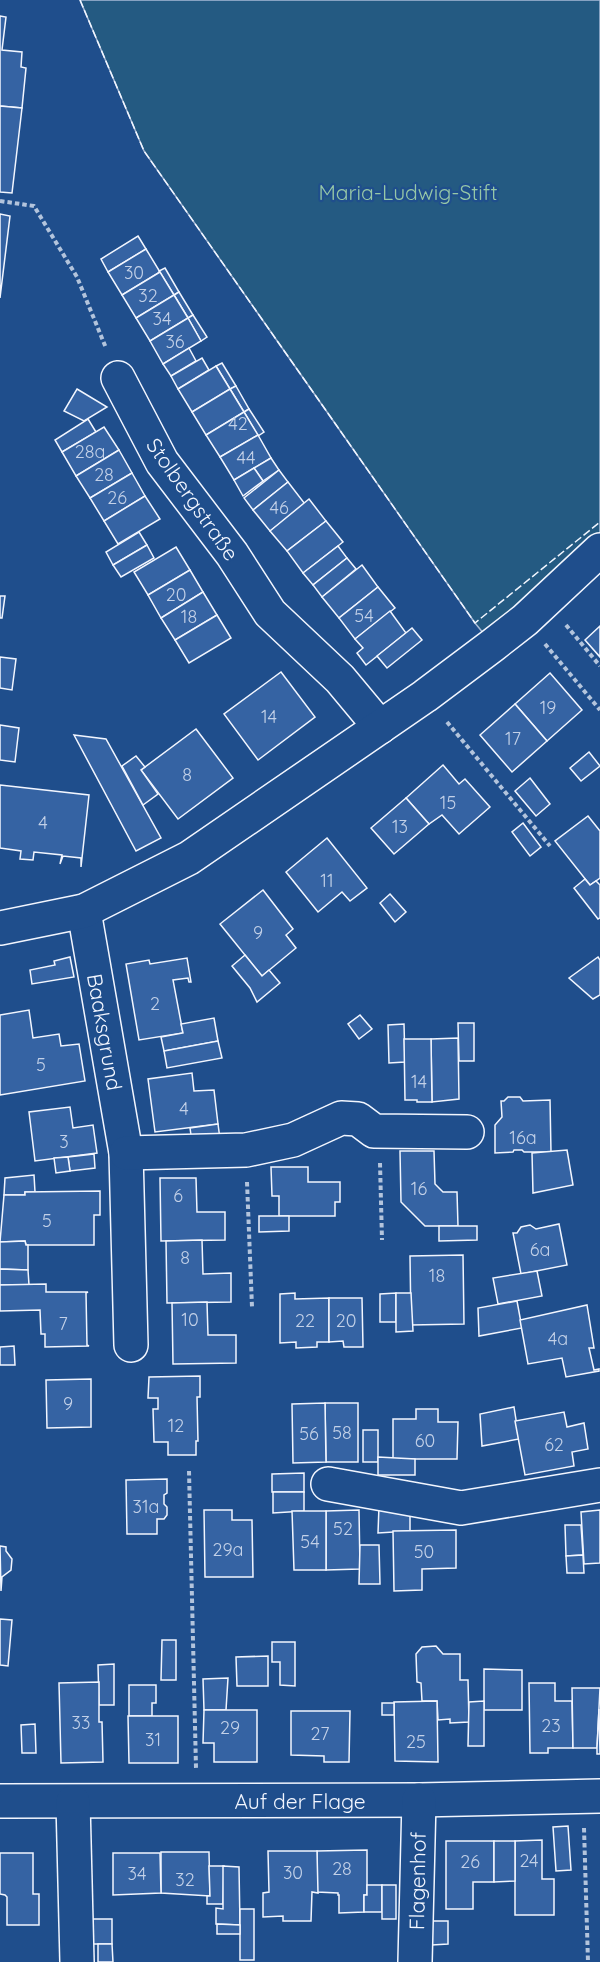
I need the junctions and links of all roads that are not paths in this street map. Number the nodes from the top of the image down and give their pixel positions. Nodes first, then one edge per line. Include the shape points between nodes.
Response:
1 (118, 378) road end
2 (600, 550) edge
3 (380, 727) junction
4 (84, 910) junction
5 (0, 928) edge
6 (467, 1132) dead end
7 (126, 1153) junction
8 (131, 1345) dead end
9 (328, 1485) dead end
10 (600, 1485) edge
11 (591, 1796) edge
12 (419, 1800) junction
13 (0, 1801) edge
14 (73, 1802) junction
15 (77, 1962) edge
16 (415, 1962) edge

1 - 3 street, Stolbergstraße via 162,462 232,554 270,613 340,679
2 - 3 street via 535,611
3 - 4 street via 189,858
4 - 5 street
4 - 7 street, Baaksgrund
6 - 7 street via 374,1131 358,1119 341,1118 292,1140 246,1150
7 - 8 street, Baaksgrund
9 - 10 street via 461,1508
11 - 12 street, Auf der Flage
12 - 14 street, Auf der Flage
12 - 16 street, Flagenhof
13 - 14 street, Auf der Flage
14 - 15 street

